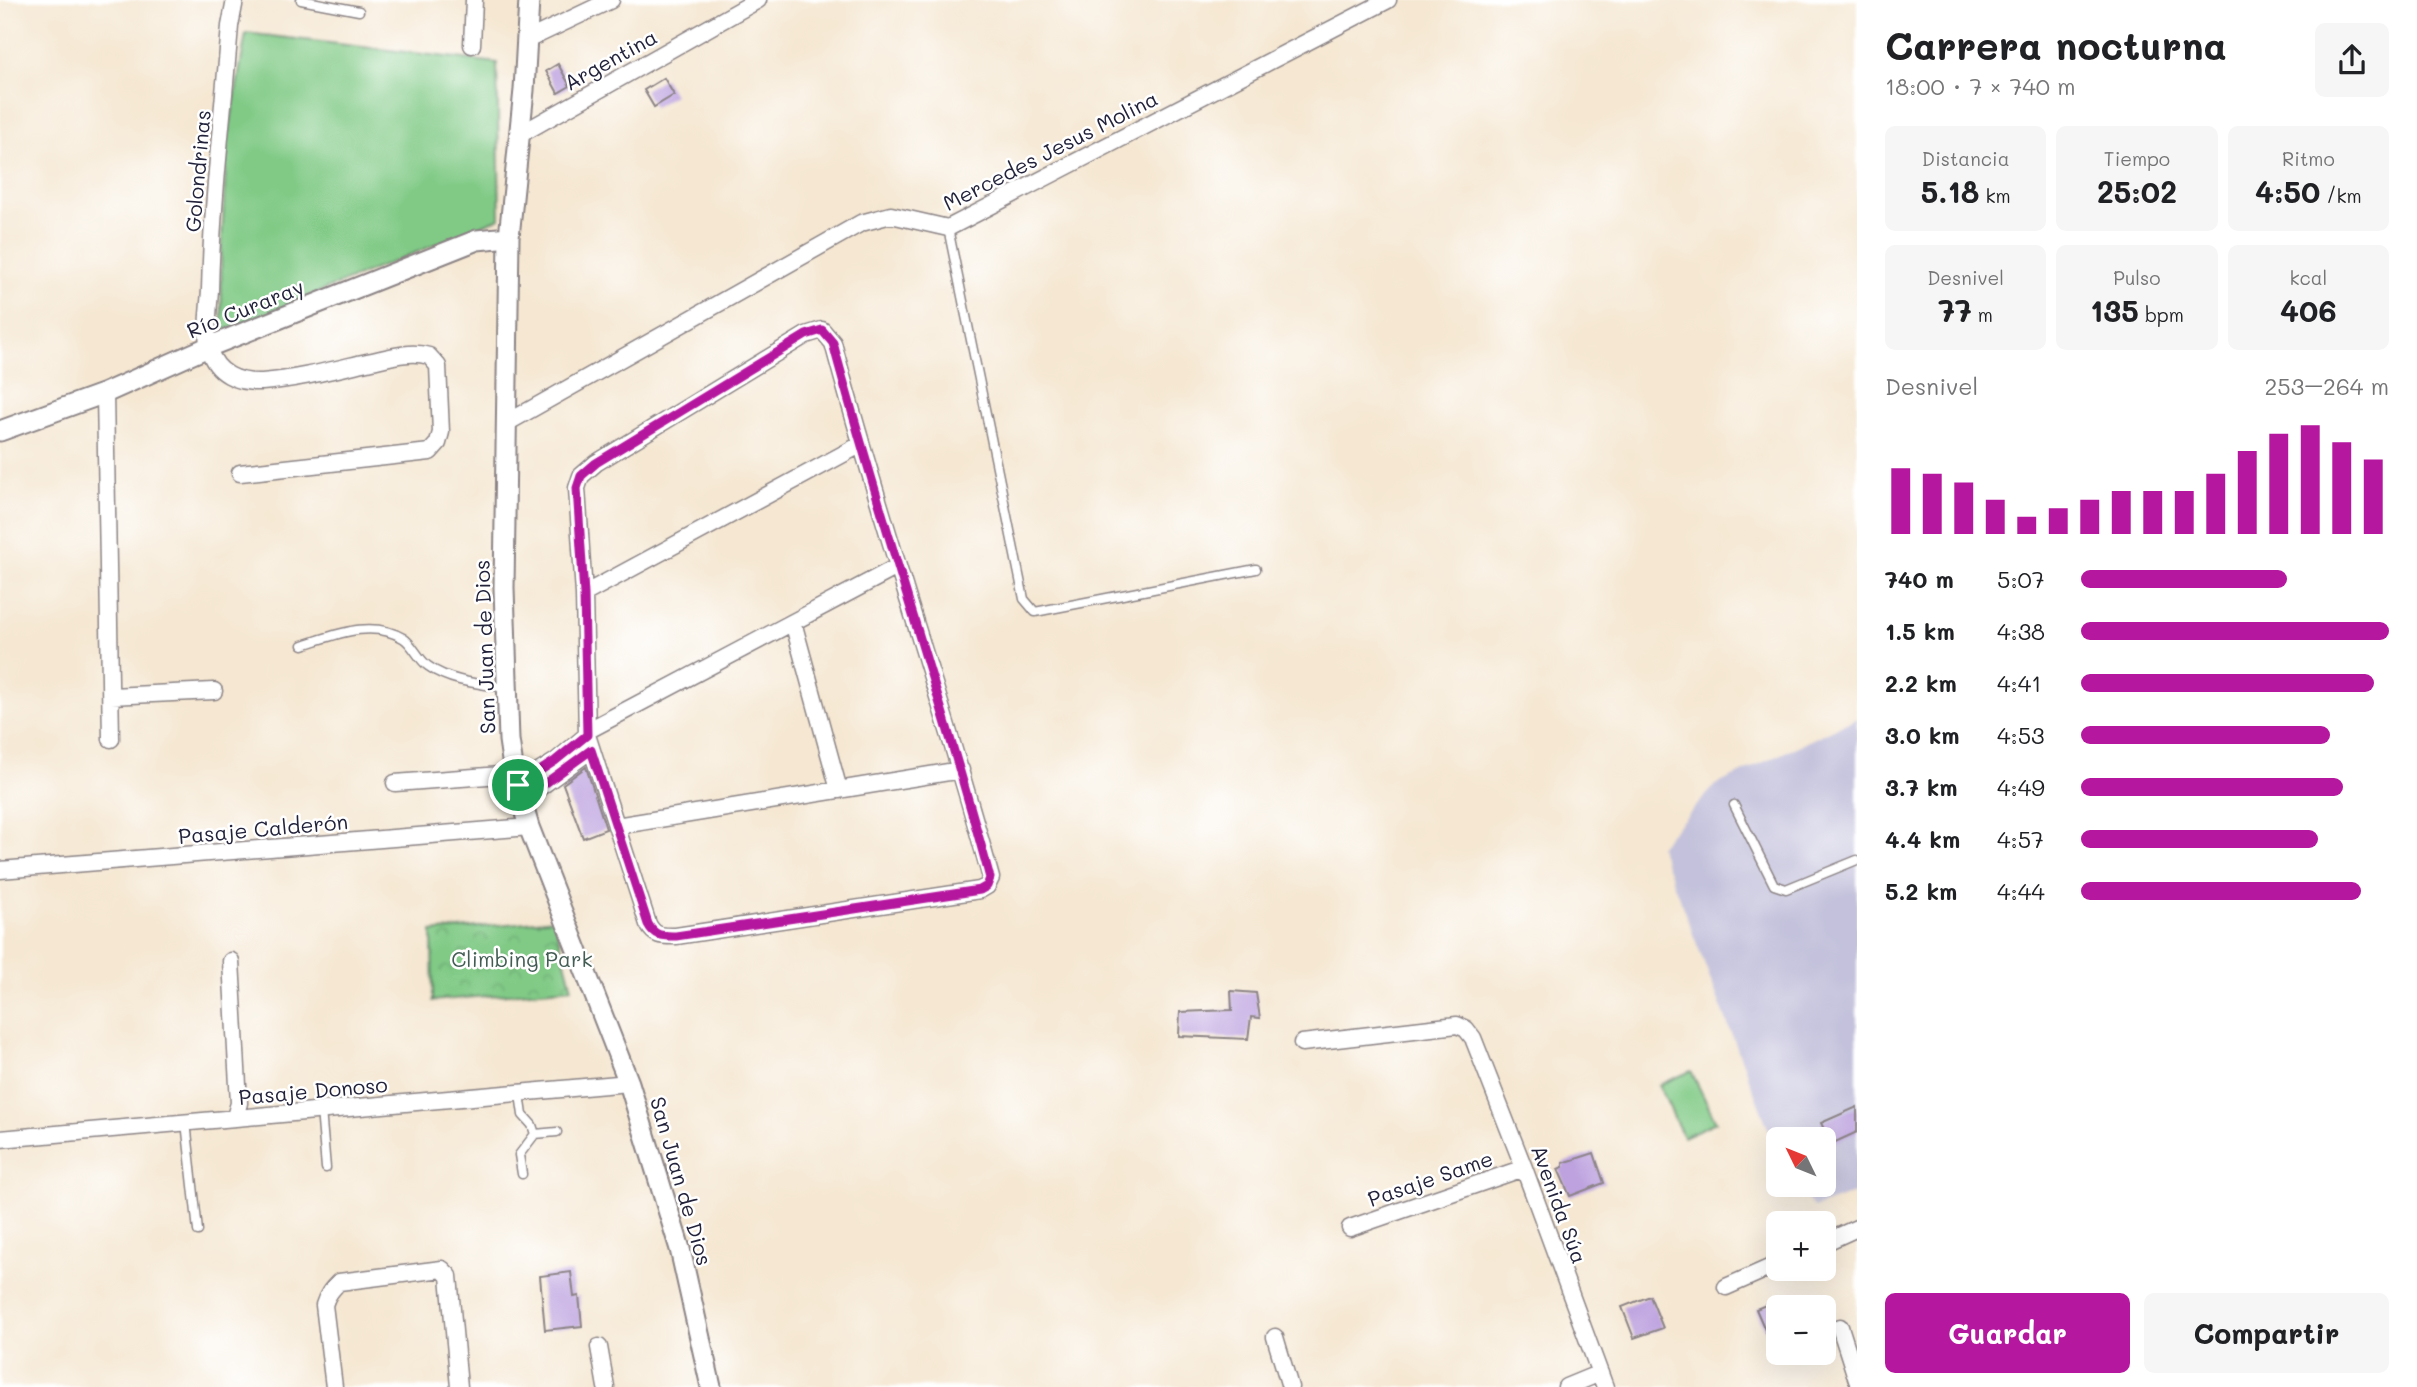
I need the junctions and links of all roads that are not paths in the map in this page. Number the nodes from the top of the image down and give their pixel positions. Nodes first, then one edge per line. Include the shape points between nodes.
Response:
1 (235, 0) edge
2 (301, 0) edge
3 (474, 0) edge
4 (528, 0) edge
5 (611, 0) edge
6 (758, 0) edge
7 (1388, 0) edge
8 (596, 4) edge
9 (359, 11) dead end
10 (527, 40) junction
11 (472, 44) dead end
12 (519, 135) junction
13 (948, 228) junction
14 (509, 237) junction
15 (208, 347) junction
16 (105, 393) junction
17 (505, 424) junction
18 (0, 431) edge
19 (860, 445) junction
20 (240, 473) dead end
21 (897, 566) junction
22 (1255, 569) dead end
23 (584, 594) junction
24 (793, 622) junction
25 (303, 645) dead end
26 (507, 688) junction
27 (214, 691) dead end
28 (110, 696) junction
29 (111, 739) dead end
30 (588, 739) junction
31 (961, 771) junction
32 (395, 783) dead end
33 (517, 787) junction
34 (839, 790) junction
35 (1734, 805) dead end
36 (617, 826) junction
37 (529, 827) junction
38 (1857, 860) edge
39 (0, 870) edge
40 (231, 961) dead end
41 (1302, 1043) dead end
42 (629, 1083) junction
43 (520, 1094) junction
44 (321, 1110) junction
45 (235, 1117) junction
46 (186, 1122) junction
47 (556, 1132) dead end
48 (535, 1134) junction
49 (0, 1139) edge
50 (326, 1168) dead end
51 (1524, 1168) junction
52 (522, 1174) dead end
53 (1350, 1228) dead end
54 (1857, 1228) edge
55 (198, 1231) dead end
56 (1836, 1238) edge
57 (1766, 1269) edge
58 (1727, 1287) dead end
59 (1840, 1327) dead end
60 (1275, 1337) dead end
61 (599, 1346) dead end
62 (1602, 1380) edge
63 (1857, 1380) edge
64 (334, 1387) edge
65 (459, 1387) edge
66 (606, 1387) edge
67 (711, 1387) edge
68 (1290, 1387) edge
69 (1566, 1387) edge

1 - 15 street, Golondrinas via 210,265
2 - 9 lane
3 - 11 street
4 - 10 street, San Juan de Dios
5 - 8 street
6 - 12 street, Argentina
7 - 13 street, Mercedes Jesus Molina
8 - 10 street
10 - 12 street, San Juan de Dios
12 - 14 street, San Juan de Dios
13 - 17 street, Mercedes Jesus Molina via 891,215 861,223
13 - 22 lane via 1024,599 1035,612
14 - 15 street, Río Curaray via 477,240
14 - 17 street, San Juan de Dios
15 - 16 street, Río Curaray
15 - 20 street via 222,370 243,382 295,378 407,354 429,356 438,366 441,432 430,452
16 - 18 street, Río Curaray
16 - 28 street
17 - 26 street, San Juan de Dios
19 - 21 street
19 - 23 street
19 - 23 street via 833,343 822,330 806,335 581,476 577,488
21 - 24 street
21 - 31 street
23 - 30 street
24 - 30 street
24 - 34 street
25 - 26 lane via 357,628 386,631 405,638 427,665 444,675
26 - 33 street, San Juan de Dios
27 - 28 street
28 - 29 street
30 - 33 street
30 - 36 street
31 - 34 street
31 - 36 street via 990,878 980,890 660,936 648,924
32 - 33 street
33 - 37 street, San Juan de Dios
34 - 36 street
35 - 38 lane via 1774,885 1786,889
37 - 39 street, Pasaje Calderón
37 - 42 street, San Juan de Dios
40 - 45 street via 239,1103
41 - 51 street, Avenida Súa via 1457,1025 1466,1029
42 - 43 street, Pasaje Donoso
42 - 67 street, San Juan de Dios via 680,1249
43 - 44 street, Pasaje Donoso
43 - 48 lane via 523,1115
44 - 45 street, Pasaje Donoso
44 - 50 lane
45 - 46 street, Pasaje Donoso
46 - 49 street, Pasaje Donoso
46 - 55 lane
47 - 48 lane
48 - 52 lane via 519,1155
51 - 53 street, Pasaje Same
51 - 62 street, Avenida Súa
54 - 56 street
57 - 58 street
59 - 63 street
60 - 68 street
61 - 66 street
62 - 69 street
64 - 65 street via 324,1305 333,1288 339,1282 442,1269 449,1276

